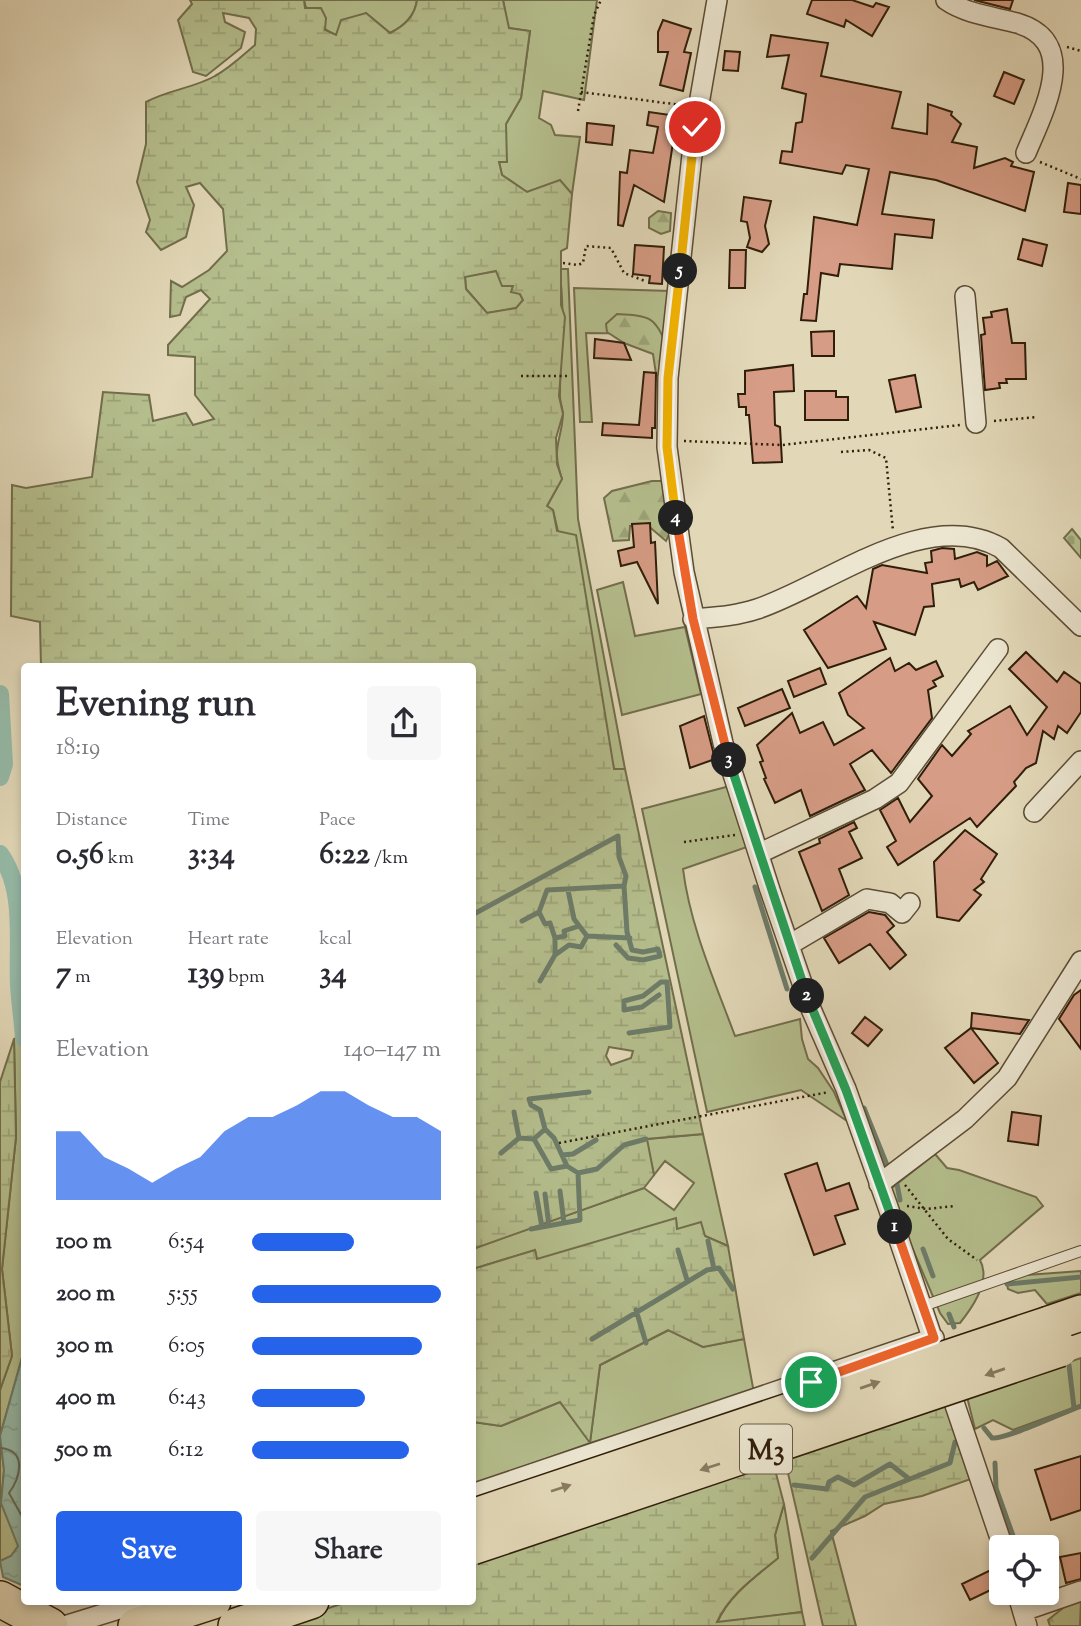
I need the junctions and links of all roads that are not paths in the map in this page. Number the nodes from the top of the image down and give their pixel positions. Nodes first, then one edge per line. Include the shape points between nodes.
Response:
1 (717, 0) edge
2 (946, 0) edge
3 (1026, 153) road end
4 (965, 296) dead end
5 (976, 423) road end
6 (693, 619) junction
7 (1081, 626) edge
8 (998, 649) dead end
9 (1081, 761) edge
10 (1034, 812) dead end
11 (760, 853) junction
12 (910, 904) dead end
13 (789, 945) junction
14 (1081, 961) edge
15 (887, 1179) junction
16 (1081, 1251) edge
17 (923, 1306) junction
18 (1068, 1332) edge
19 (934, 1338) junction
20 (476, 1493) edge
21 (476, 1516) edge
22 (999, 1535) edge
23 (476, 1546) edge
24 (1081, 1591) edge
25 (0, 1599) edge
26 (132, 1605) edge
27 (201, 1605) edge
28 (299, 1605) edge
29 (1023, 1610) edge
30 (50, 1626) edge
31 (64, 1626) edge
32 (136, 1626) edge
33 (236, 1626) edge

1 - 6 street via 698,108 668,378 667,440
2 - 3 street via 1040,33 1054,50 1056,71
4 - 5 street
6 - 7 street via 757,609 873,555 950,536 986,540 1001,548
6 - 11 street via 723,743
8 - 11 street via 899,783
9 - 10 street
11 - 13 street
12 - 13 street via 902,913 890,904 867,899
13 - 15 street via 811,1009
14 - 15 street via 1007,1078 987,1100
15 - 17 street
16 - 17 lane
17 - 19 street
21 -> 18 highway, M3, bridge
18 -> 23 highway, M3, bridge
19 - 20 street
19 - 22 street
24 - 29 street
25 - 30 highway
26 - 31 street
27 - 32 highway
28 - 33 highway

